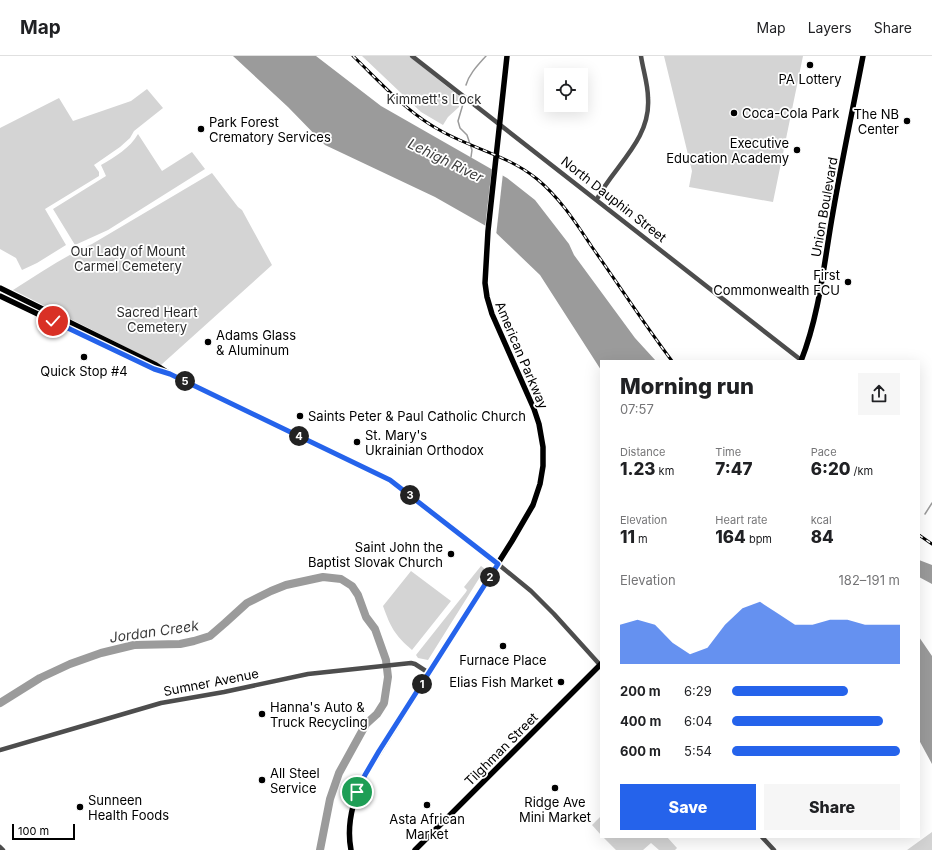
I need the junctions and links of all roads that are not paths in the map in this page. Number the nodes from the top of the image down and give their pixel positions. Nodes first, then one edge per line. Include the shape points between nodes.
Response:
1 (412, 56) edge
2 (507, 56) edge
3 (641, 56) edge
4 (863, 56) edge
5 (597, 199) junction
6 (0, 288) edge
7 (0, 296) edge
8 (801, 360) edge
9 (170, 374) junction
10 (498, 564) junction
11 (600, 664) edge
12 (600, 666) edge
13 (429, 673) junction
14 (0, 750) edge
15 (763, 838) edge
16 (0, 847) edge
17 (2, 850) edge
18 (351, 850) edge
19 (415, 850) edge
20 (774, 850) edge

1 - 5 street, North Dauphin Street
2 - 10 main road, American Parkway via 488,231 485,283 492,314 539,424 543,466 533,505
3 - 5 street via 649,99 646,122 639,140
4 - 8 main road, Union Boulevard via 819,295 811,333
5 - 8 street, North Dauphin Street
6 - 9 main road via 156,364
7 - 9 main road via 140,363
9 - 10 main road via 390,480
10 - 11 street via 536,596
10 - 13 main road
12 - 19 main road, Tilghman Street
13 - 14 street, Sumner Avenue via 415,664 400,664 308,674 149,705
13 - 18 main road via 379,751 357,792 351,811
15 - 20 street
16 - 17 street

